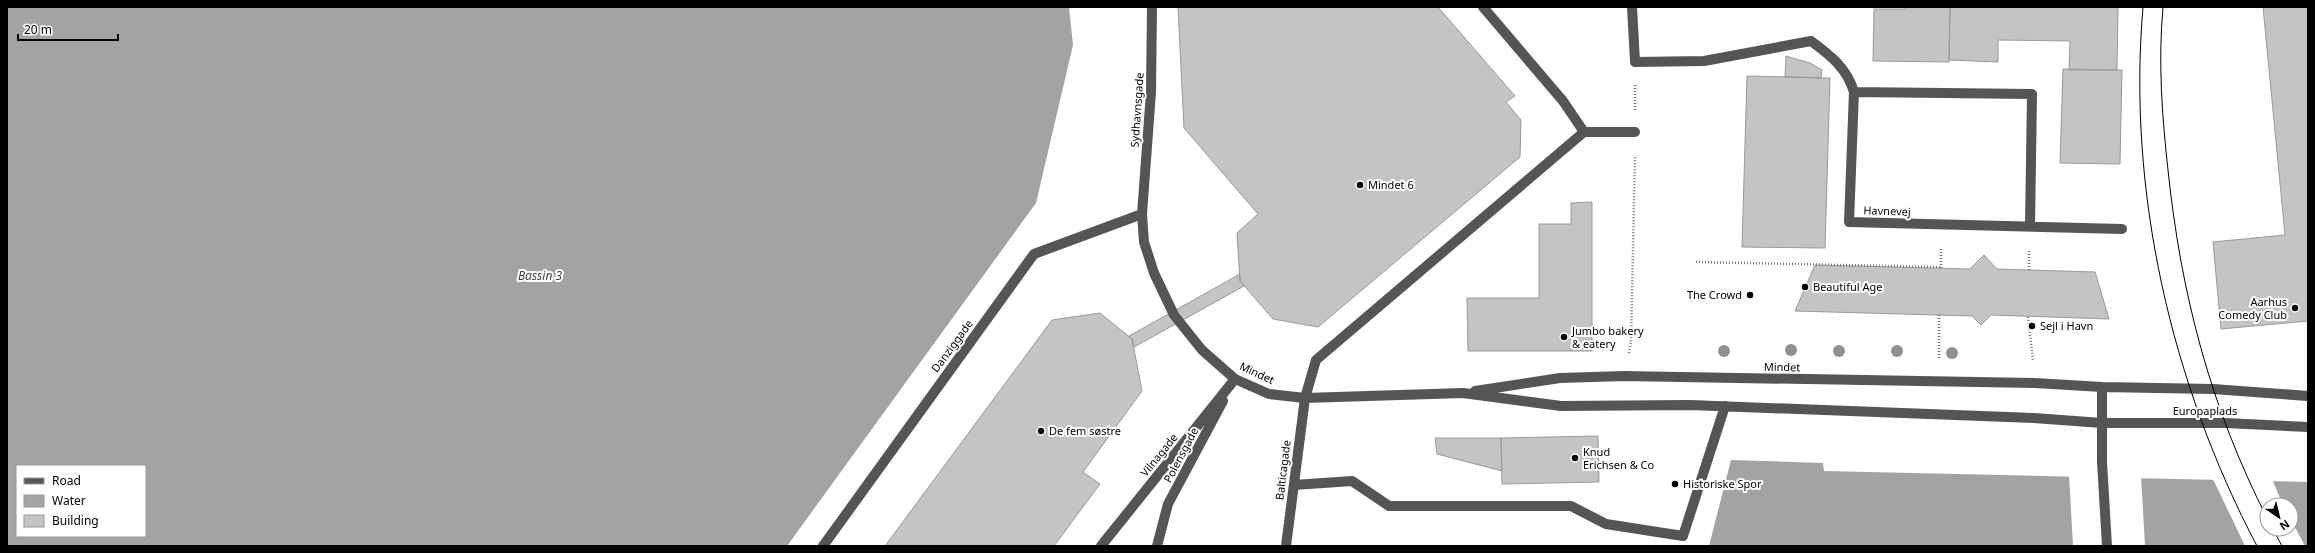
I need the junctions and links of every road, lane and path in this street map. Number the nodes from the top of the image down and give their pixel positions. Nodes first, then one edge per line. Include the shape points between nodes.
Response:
1 (1152, 7) edge
2 (1483, 7) edge
3 (1632, 7) edge
4 (1634, 62) junction
5 (1854, 92) junction
6 (1584, 132) junction
7 (1635, 132) junction
8 (1142, 214) junction
9 (2030, 226) junction
10 (2122, 229) dead end
11 (1696, 262) dead end
12 (1941, 266) dead end
13 (1939, 315) dead end
14 (2028, 317) dead end
15 (1624, 376) junction
16 (1235, 378) junction
17 (1938, 382) junction
18 (2035, 383) junction
19 (2102, 388) junction
20 (1463, 393) junction
21 (2308, 396) edge
22 (1305, 398) junction
23 (1725, 406) junction
24 (2102, 422) junction
25 (2308, 427) edge
26 (1294, 485) junction
27 (823, 546) edge
28 (1102, 546) edge
29 (1158, 546) edge
30 (1286, 546) edge
31 (2107, 546) edge

1 - 8 street, Sydhavnsgade via 1151,92
2 - 6 street via 1563,101
3 - 4 street
4 - 5 street, Havnevej via 1704,61 1811,41 1842,66
4 - 7 path
5 - 9 street via 2032,94
5 - 9 street, Havnevej via 1849,222
6 - 7 street
6 - 22 street, Balticagade via 1316,360
7 - 15 path via 1631,342
8 - 16 street, Mindet via 1144,242 1154,274 1174,315 1202,350
8 - 27 street, Danziggade via 1034,254
9 - 10 street, Havnevej
11 - 12 path
13 - 17 path
14 - 18 path
15 - 17 street, Mindet
15 - 20 street, Mindet via 1560,378
16 - 22 street, Mindet via 1269,394
16 - 28 street, Vilnagade
16 - 29 street, Polensgade via 1168,504
17 - 18 street, Mindet
18 - 19 street, Mindet
19 - 21 street, Europaplads via 2214,389
19 - 24 street
20 - 22 street, Mindet
20 - 23 street, Mindet via 1561,406
22 - 26 street, Balticagade
23 - 24 street, Mindet
23 - 26 street via 1683,536 1606,524 1571,506 1389,506 1352,481
24 - 25 street, Europaplads
24 - 31 street
26 - 30 street, Balticagade

